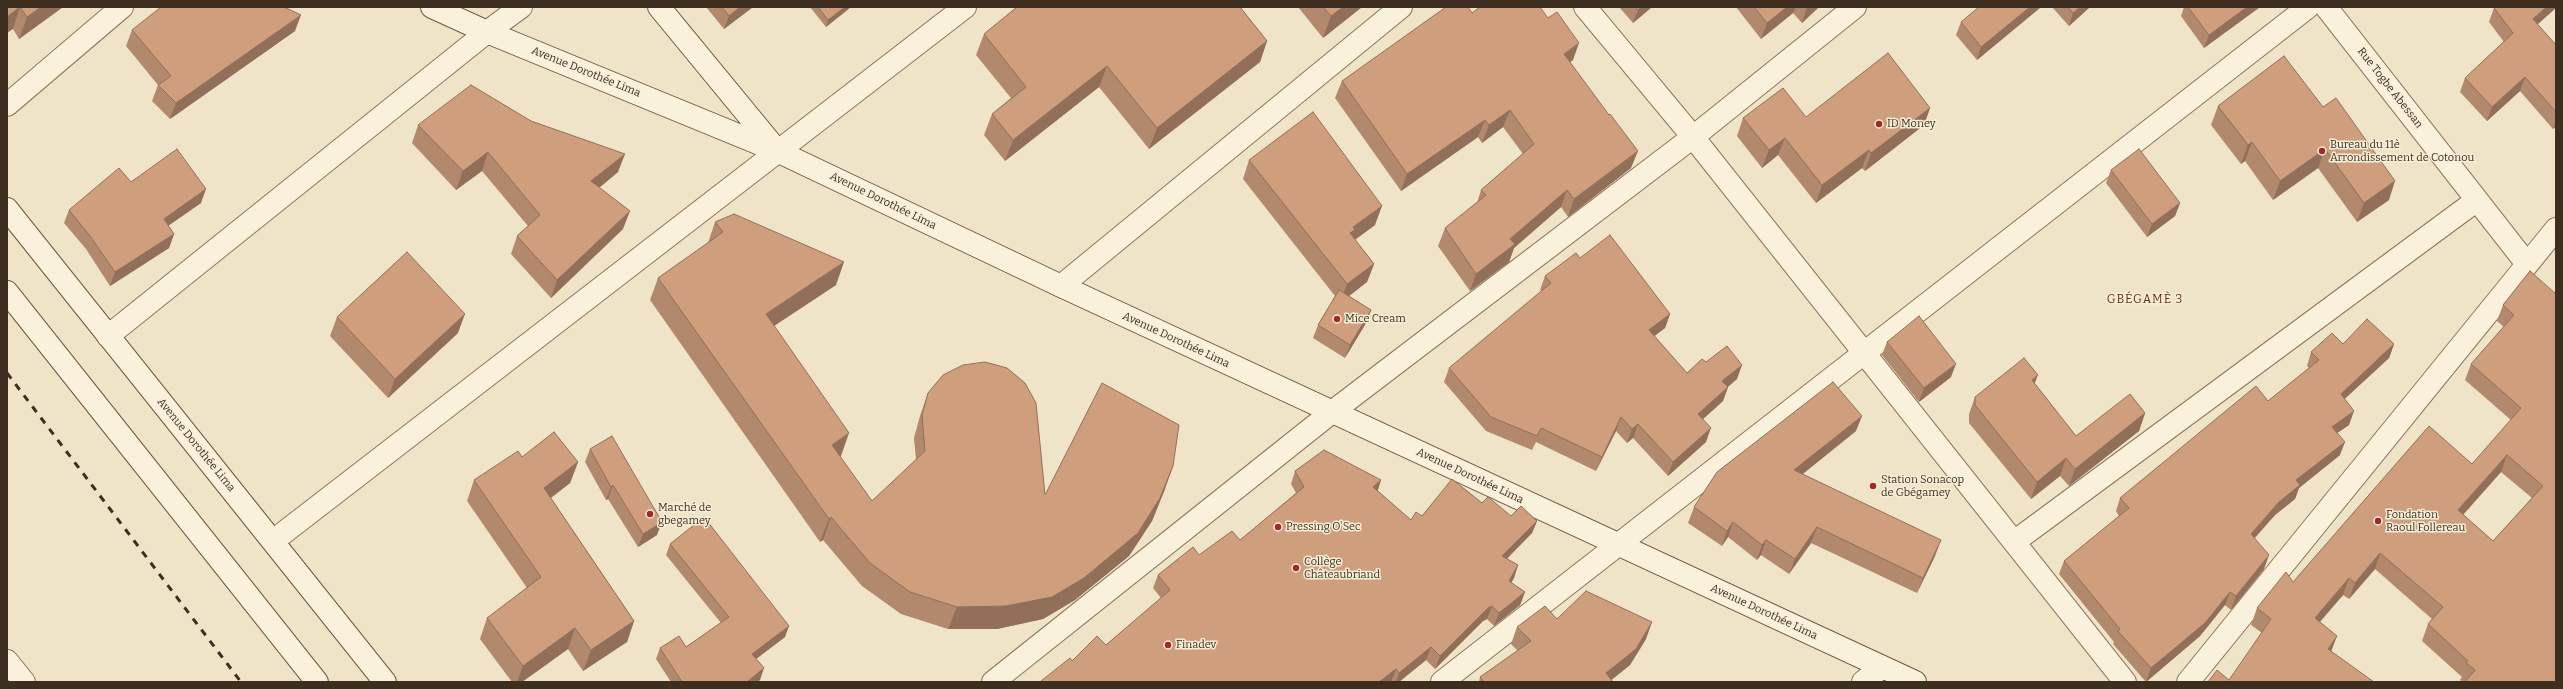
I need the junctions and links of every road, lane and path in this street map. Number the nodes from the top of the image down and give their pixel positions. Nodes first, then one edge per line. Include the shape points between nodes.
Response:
1 (122, 7) edge
2 (432, 7) edge
3 (521, 7) edge
4 (659, 7) edge
5 (965, 7) edge
6 (1402, 7) edge
7 (1585, 7) edge
8 (1855, 7) edge
9 (2308, 7) edge
10 (2326, 7) edge
11 (487, 32) junction
12 (7, 105) edge
13 (1693, 137) junction
14 (777, 151) junction
15 (2477, 200) junction
16 (7, 209) edge
17 (2556, 229) edge
18 (2527, 264) junction
19 (1061, 286) junction
20 (7, 292) edge
21 (108, 336) junction
22 (1864, 353) junction
23 (1332, 412) junction
24 (273, 541) junction
25 (2014, 542) junction
26 (1618, 545) junction
27 (7, 661) edge
28 (1882, 667) junction
29 (24, 682) edge
30 (317, 682) edge
31 (385, 682) edge
32 (993, 682) edge
33 (1442, 682) edge
34 (1863, 682) edge
35 (1915, 682) edge
36 (2125, 682) edge
37 (2188, 682) edge

1 - 12 street
2 - 11 street, Avenue Dorothée Lima
3 - 11 street
4 - 14 street
5 - 14 street
6 - 19 street
7 - 13 street
8 - 13 street
9 - 22 street
10 - 15 street, Rue Togbe Abessan
11 - 14 street, Avenue Dorothée Lima
11 - 21 street
13 - 22 street
13 - 23 street
14 - 19 street, Avenue Dorothée Lima
14 - 24 street
15 - 18 street, Rue Togbe Abessan
15 - 25 street
16 - 21 street, Avenue Dorothée Lima
17 - 18 street
18 - 37 street
19 - 23 street, Avenue Dorothée Lima
20 - 30 street
21 - 24 street, Avenue Dorothée Lima
22 - 25 street
22 - 26 street
23 - 26 street, Avenue Dorothée Lima
23 - 32 street
24 - 31 street, Avenue Dorothée Lima
25 - 36 street
26 - 28 street, Avenue Dorothée Lima
26 - 33 street
27 - 29 street
28 - 34 street
28 - 35 street, Avenue Dorothée Lima

